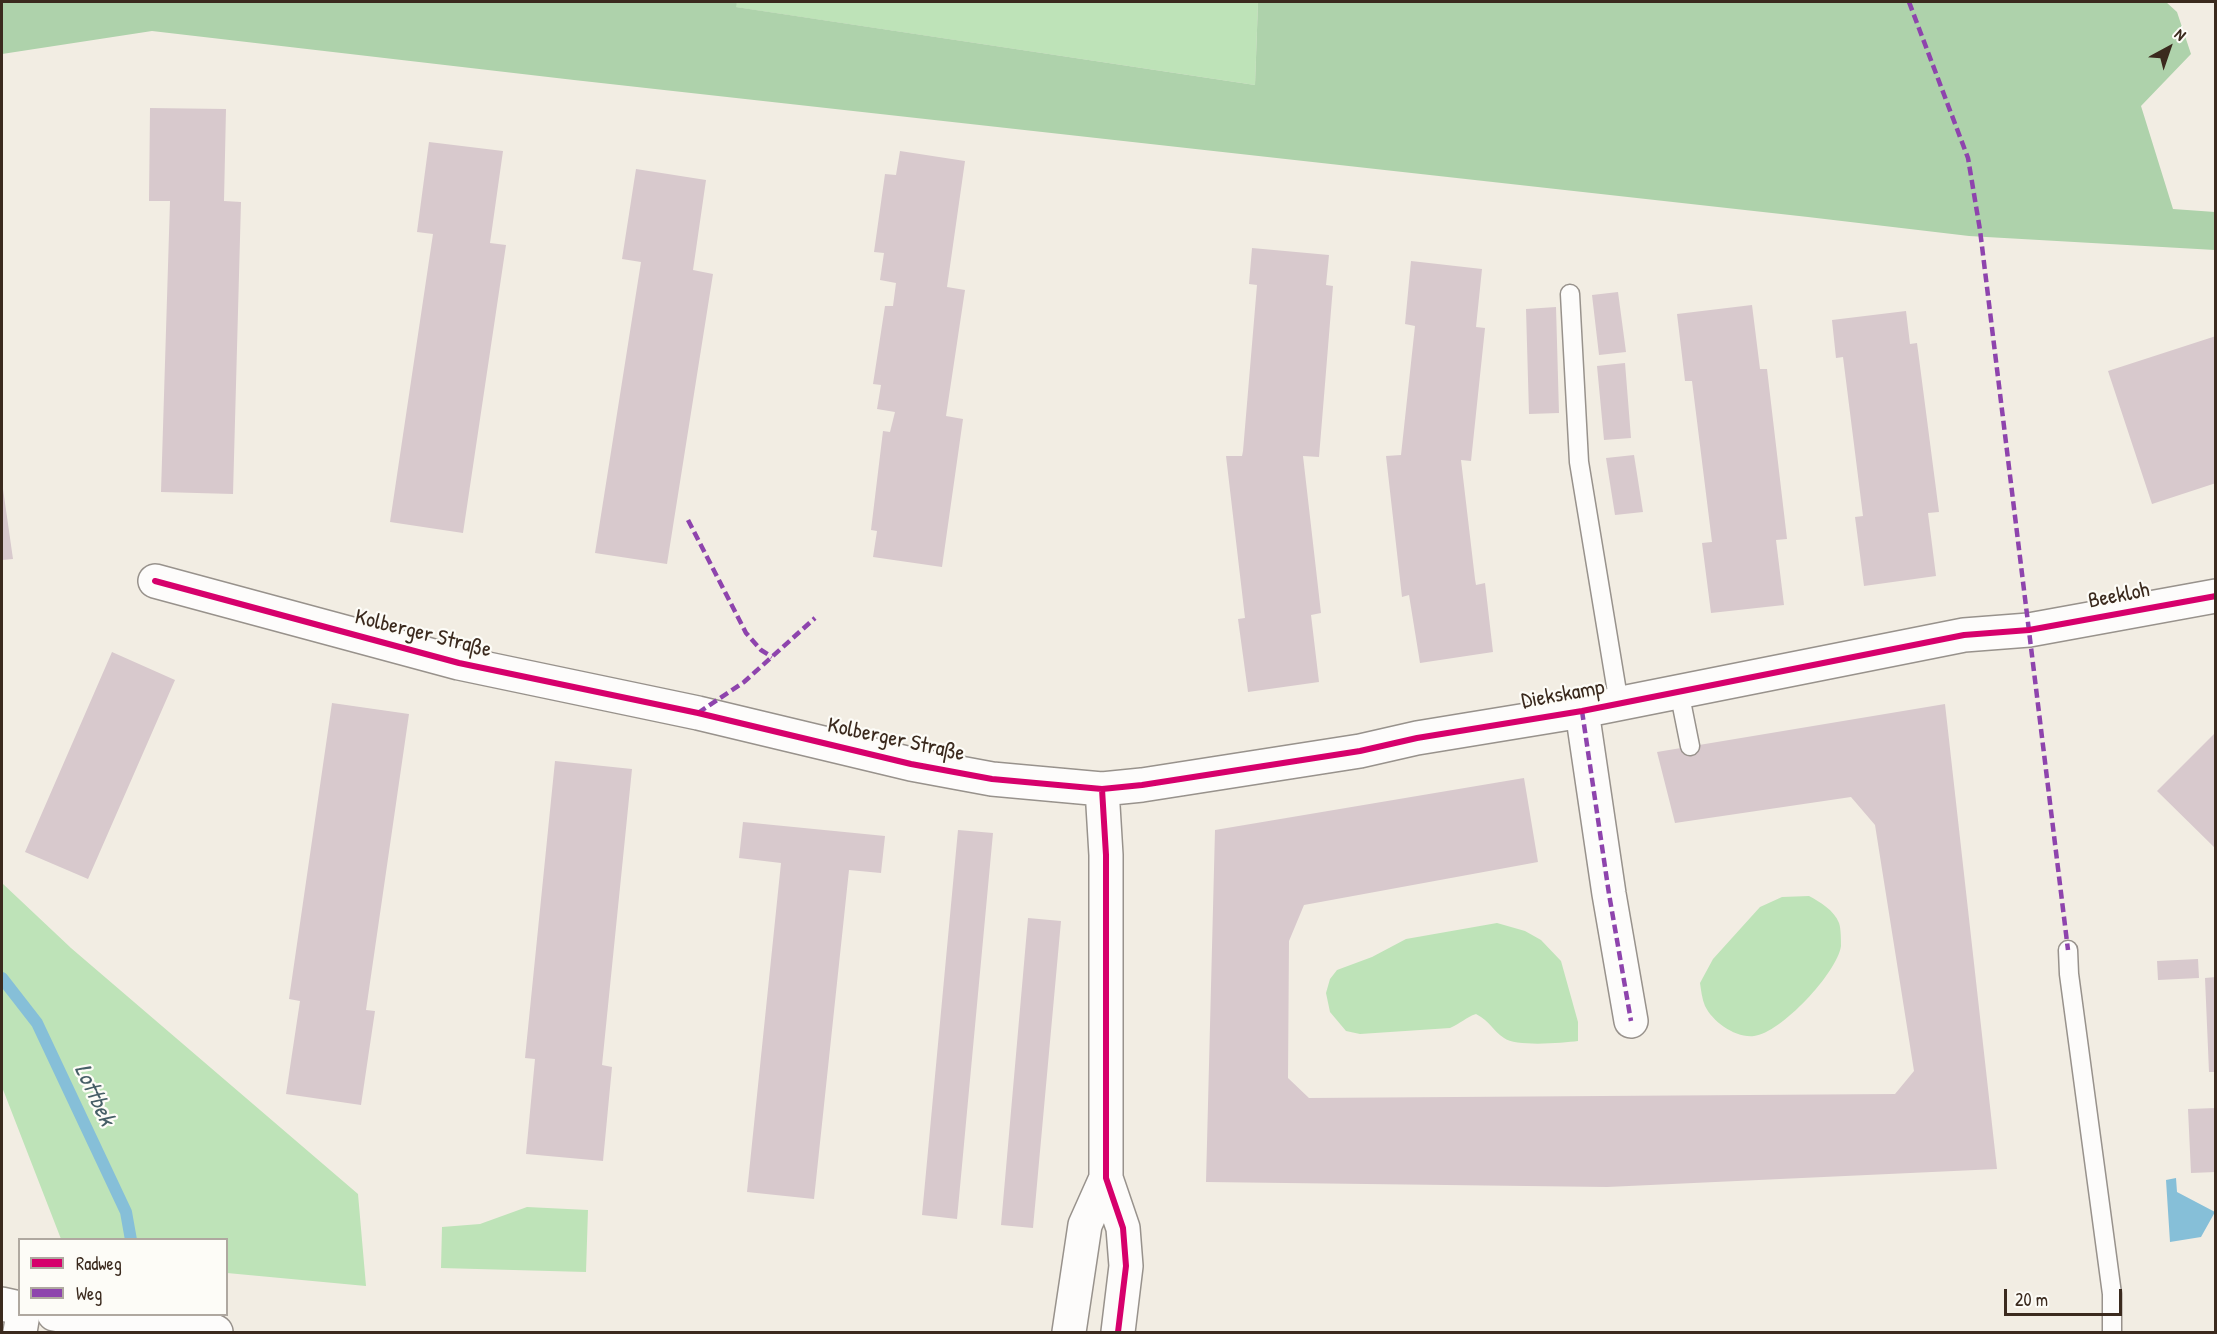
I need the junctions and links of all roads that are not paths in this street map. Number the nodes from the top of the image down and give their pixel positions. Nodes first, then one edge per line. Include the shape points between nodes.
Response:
1 (1570, 294) dead end
2 (154, 581) dead end
3 (2216, 596) edge
4 (2029, 630) joint
5 (1679, 691) junction
6 (1619, 704) junction
7 (1582, 711) junction
8 (1690, 746) dead end
9 (1102, 789) junction
10 (2068, 950) dead end
11 (1631, 1020) dead end
12 (1106, 1178) junction
13 (2, 1304) edge
14 (18, 1308) edge
15 (23, 1316) edge
16 (66, 1316) edge
17 (20, 1332) edge
18 (216, 1332) edge
19 (1069, 1332) edge
20 (1118, 1332) edge
21 (2112, 1332) edge

1 - 6 lane via 1579,462
2 - 9 street, Kolberger Straße via 459,663 698,713 911,764 992,779
3 - 4 street, Beekloh
4 - 5 street, Diekskamp via 1964,635
5 - 6 street, Diekskamp
5 - 8 lane
6 - 7 street, Diekskamp
7 - 9 street, Diekskamp via 1360,751
7 - 11 street, Diekskamp
9 - 12 street via 1106,855
10 - 21 lane via 2112,1294
12 - 19 street via 1085,1225
12 - 20 street via 1123,1228 1126,1266
13 - 14 street
15 - 17 street
16 - 18 street

